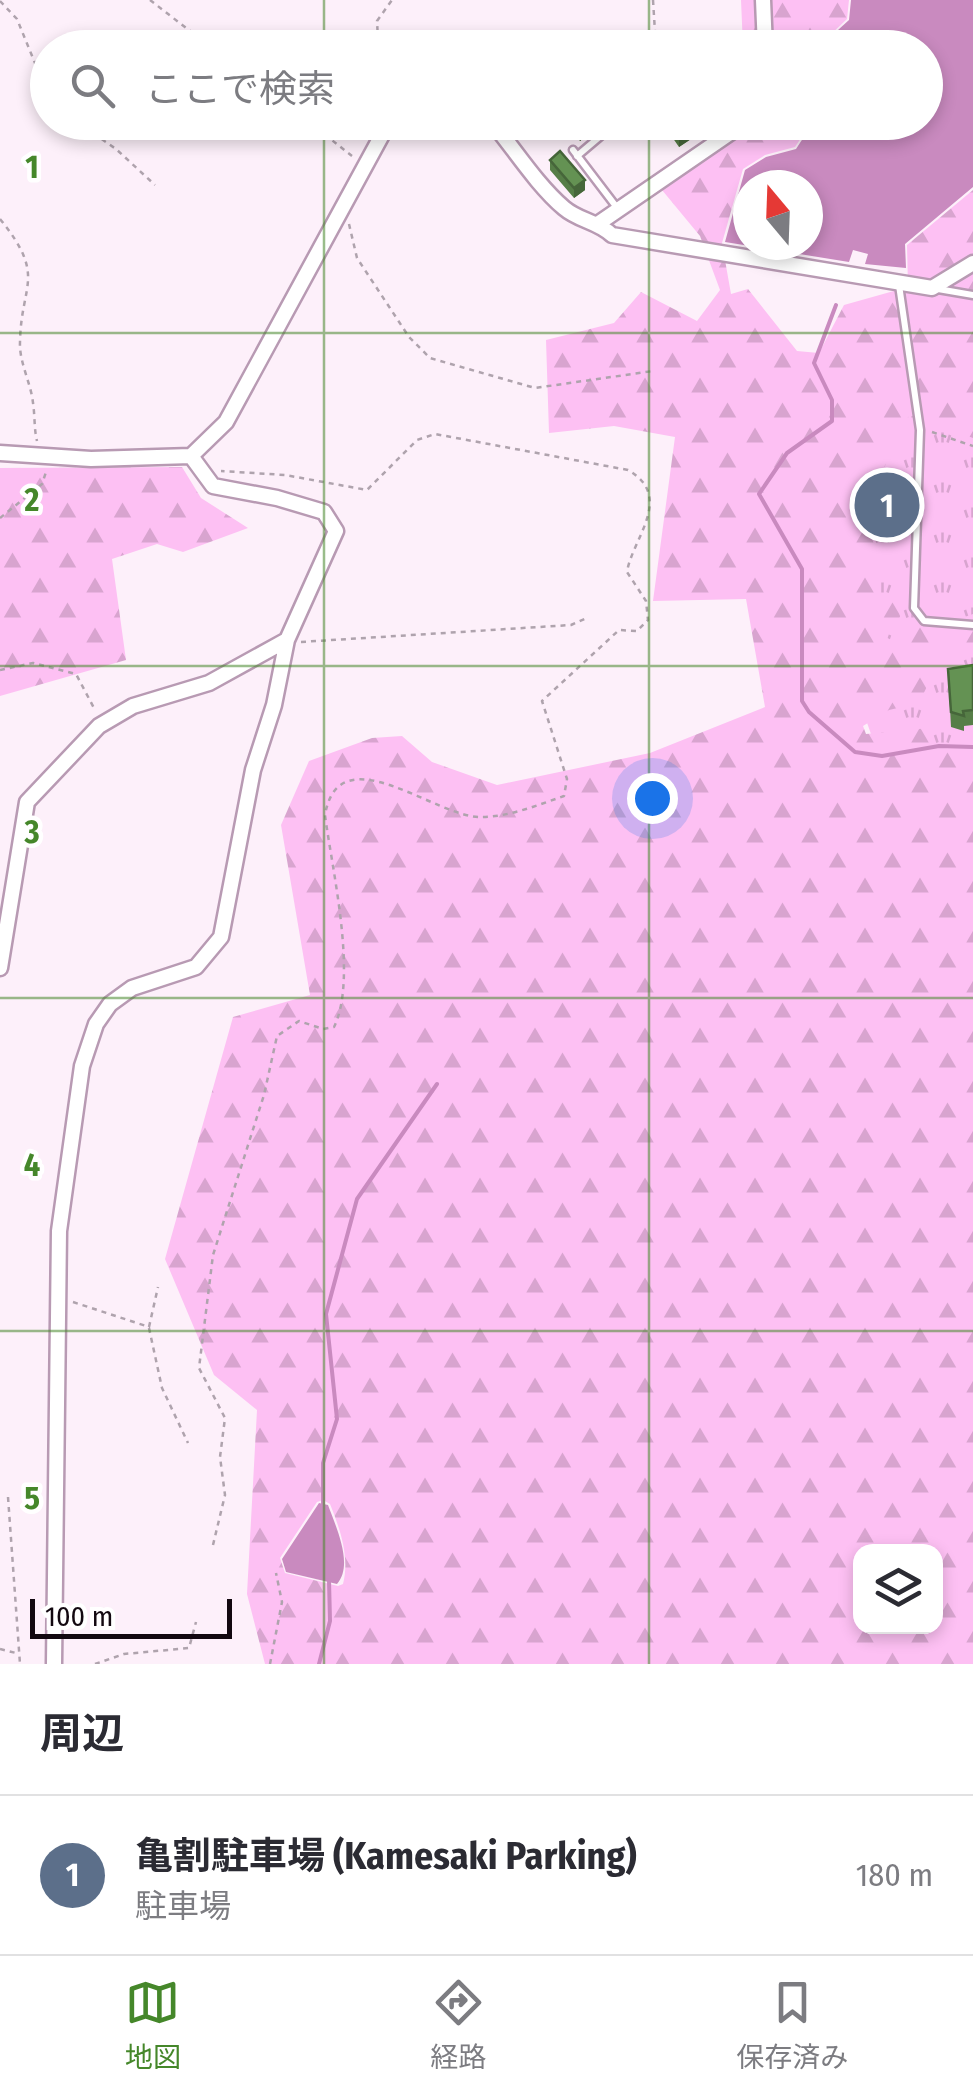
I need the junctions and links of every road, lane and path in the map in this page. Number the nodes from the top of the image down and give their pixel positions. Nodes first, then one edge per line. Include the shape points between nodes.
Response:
1 (150, 0) edge
2 (392, 0) edge
3 (654, 0) edge
4 (764, 0) edge
5 (0, 1) edge
6 (189, 30) edge
7 (378, 30) edge
8 (655, 30) edge
9 (765, 30) edge
10 (30, 52) edge
11 (102, 140) edge
12 (332, 140) edge
13 (380, 140) edge
14 (507, 140) edge
15 (593, 140) edge
16 (720, 140) edge
17 (366, 166) junction
18 (155, 185) dead end
19 (344, 206) junction
20 (619, 210) junction
21 (0, 219) edge
22 (599, 223) junction
23 (973, 263) edge
24 (899, 283) junction
25 (932, 288) junction
26 (973, 296) edge
27 (653, 371) dead end
28 (920, 430) junction
29 (973, 446) edge
30 (0, 453) edge
31 (45, 455) junction
32 (191, 456) junction
33 (199, 470) junction
34 (0, 518) edge
35 (588, 618) dead end
36 (973, 625) edge
37 (287, 640) junction
38 (0, 670) edge
39 (99, 726) junction
40 (0, 968) edge
41 (158, 1287) dead end
42 (57, 1297) junction
43 (149, 1326) junction
44 (188, 1443) dead end
45 (8, 1497) dead end
46 (213, 1545) dead end
47 (276, 1573) dead end
48 (196, 1622) dead end
49 (0, 1649) edge
50 (17, 1653) junction
51 (20, 1664) edge
52 (54, 1664) edge
53 (95, 1664) edge
54 (270, 1664) edge

1 - 6 path
2 - 7 path
3 - 8 path
4 - 9 street
5 - 10 path
11 - 18 path
12 - 17 path
13 - 17 street
14 - 22 street via 561,206
15 - 20 lane via 575,153
16 - 20 street
17 - 19 street
19 - 27 path via 357,258 430,358 535,388
19 - 32 street via 226,422
20 - 22 street
21 - 31 path via 22,250 29,275 19,344 35,438
22 - 24 street via 640,242
23 - 25 street
24 - 25 street
24 - 28 lane
25 - 26 lane
28 - 29 path
28 - 36 lane via 914,608 924,622
30 - 31 street
31 - 32 street
31 - 34 path via 42,484
32 - 33 street
33 - 37 street via 213,486 324,512 333,522 333,545
33 - 46 path via 285,474 367,490 417,440 435,434 628,470 647,493 648,528 627,572 648,612 644,628 619,630 542,701 567,779 564,796 482,817 448,813 369,777 344,784 328,801 342,1001 334,1027 299,1020 277,1036 213,1255 199,1368 225,1418 225,1495
35 - 37 path via 571,625
37 - 39 street via 210,682 133,706
37 - 42 street via 221,937 196,967 132,988 96,1024 68,1151
38 - 39 path via 33,664 76,674
39 - 40 street via 27,802
41 - 43 path
42 - 43 path
42 - 52 street
43 - 44 path via 162,1388
45 - 50 path
47 - 54 path via 282,1602
48 - 53 path via 189,1648
49 - 50 path
50 - 51 path

